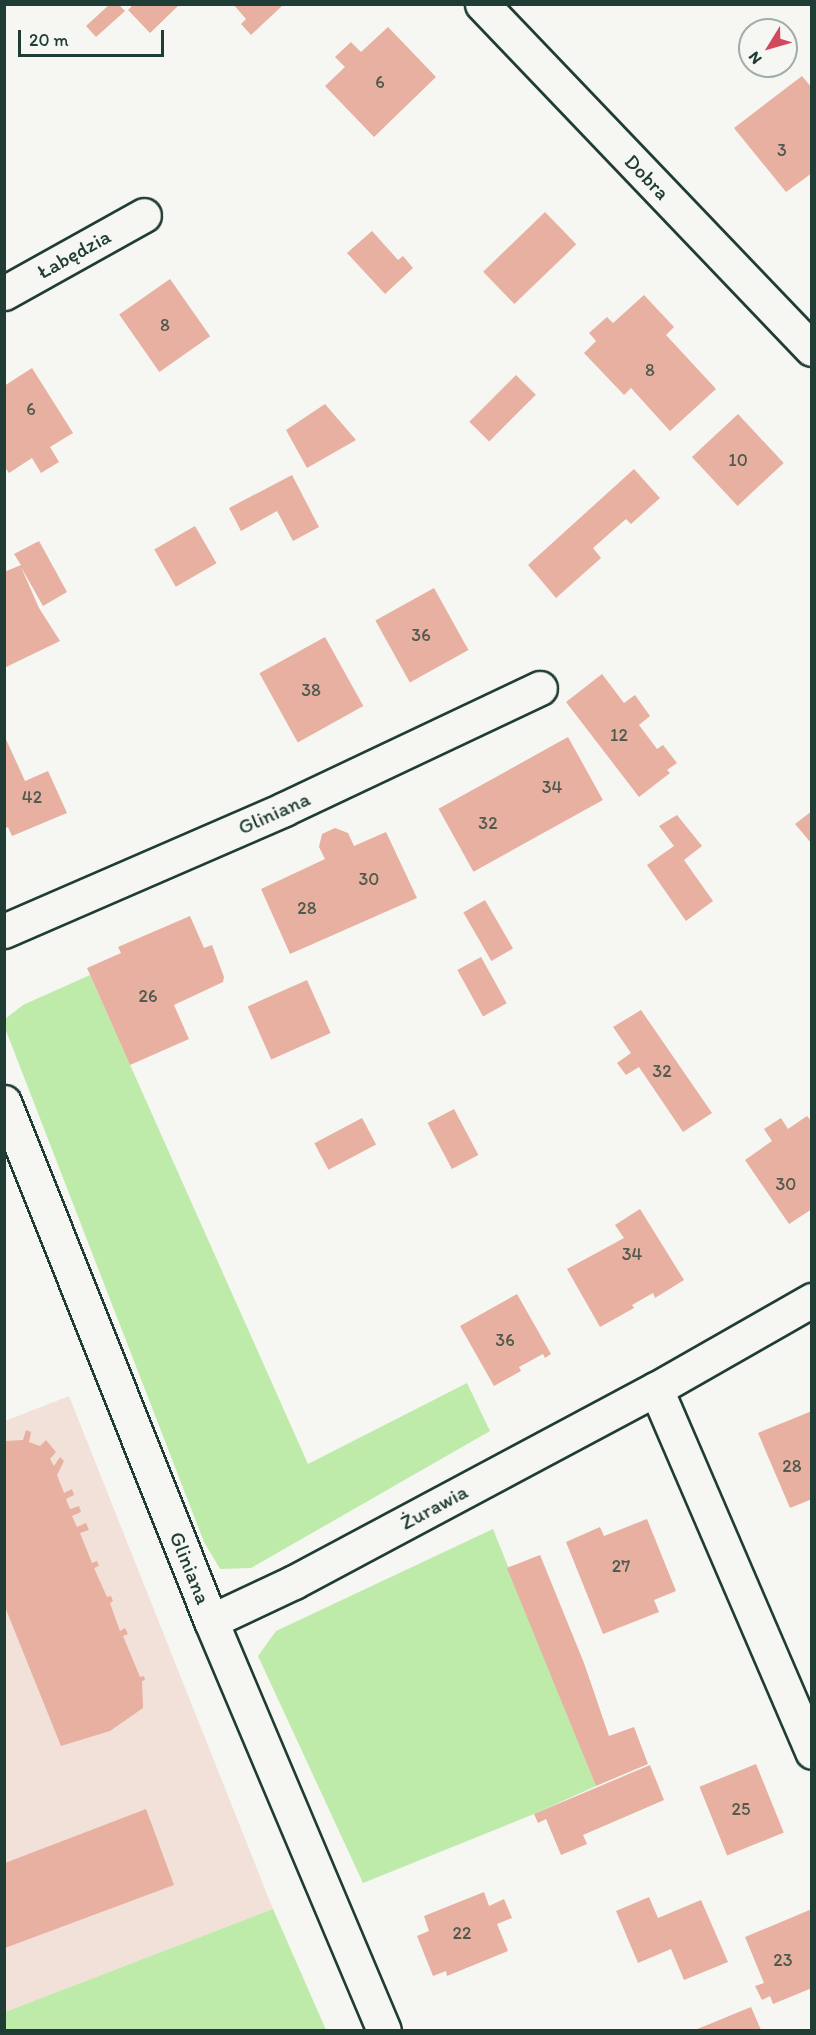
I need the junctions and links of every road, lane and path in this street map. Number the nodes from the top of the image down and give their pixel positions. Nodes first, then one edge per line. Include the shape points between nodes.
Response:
1 (483, 4) edge
2 (144, 215) dead end
3 (4, 293) edge
4 (812, 349) edge
5 (540, 688) dead end
6 (4, 931) edge
7 (4, 1102) edge
8 (812, 1300) edge
9 (656, 1389) junction
10 (211, 1621) junction
11 (812, 1752) edge
12 (384, 2031) edge

1 - 4 street, Dobra
2 - 3 street, Łabędzia
5 - 6 street, Gliniana via 284,809
7 - 10 street, Gliniana
8 - 9 street, Żurawia
9 - 10 street, Żurawia via 294,1582
9 - 11 street
10 - 12 street, Gliniana

